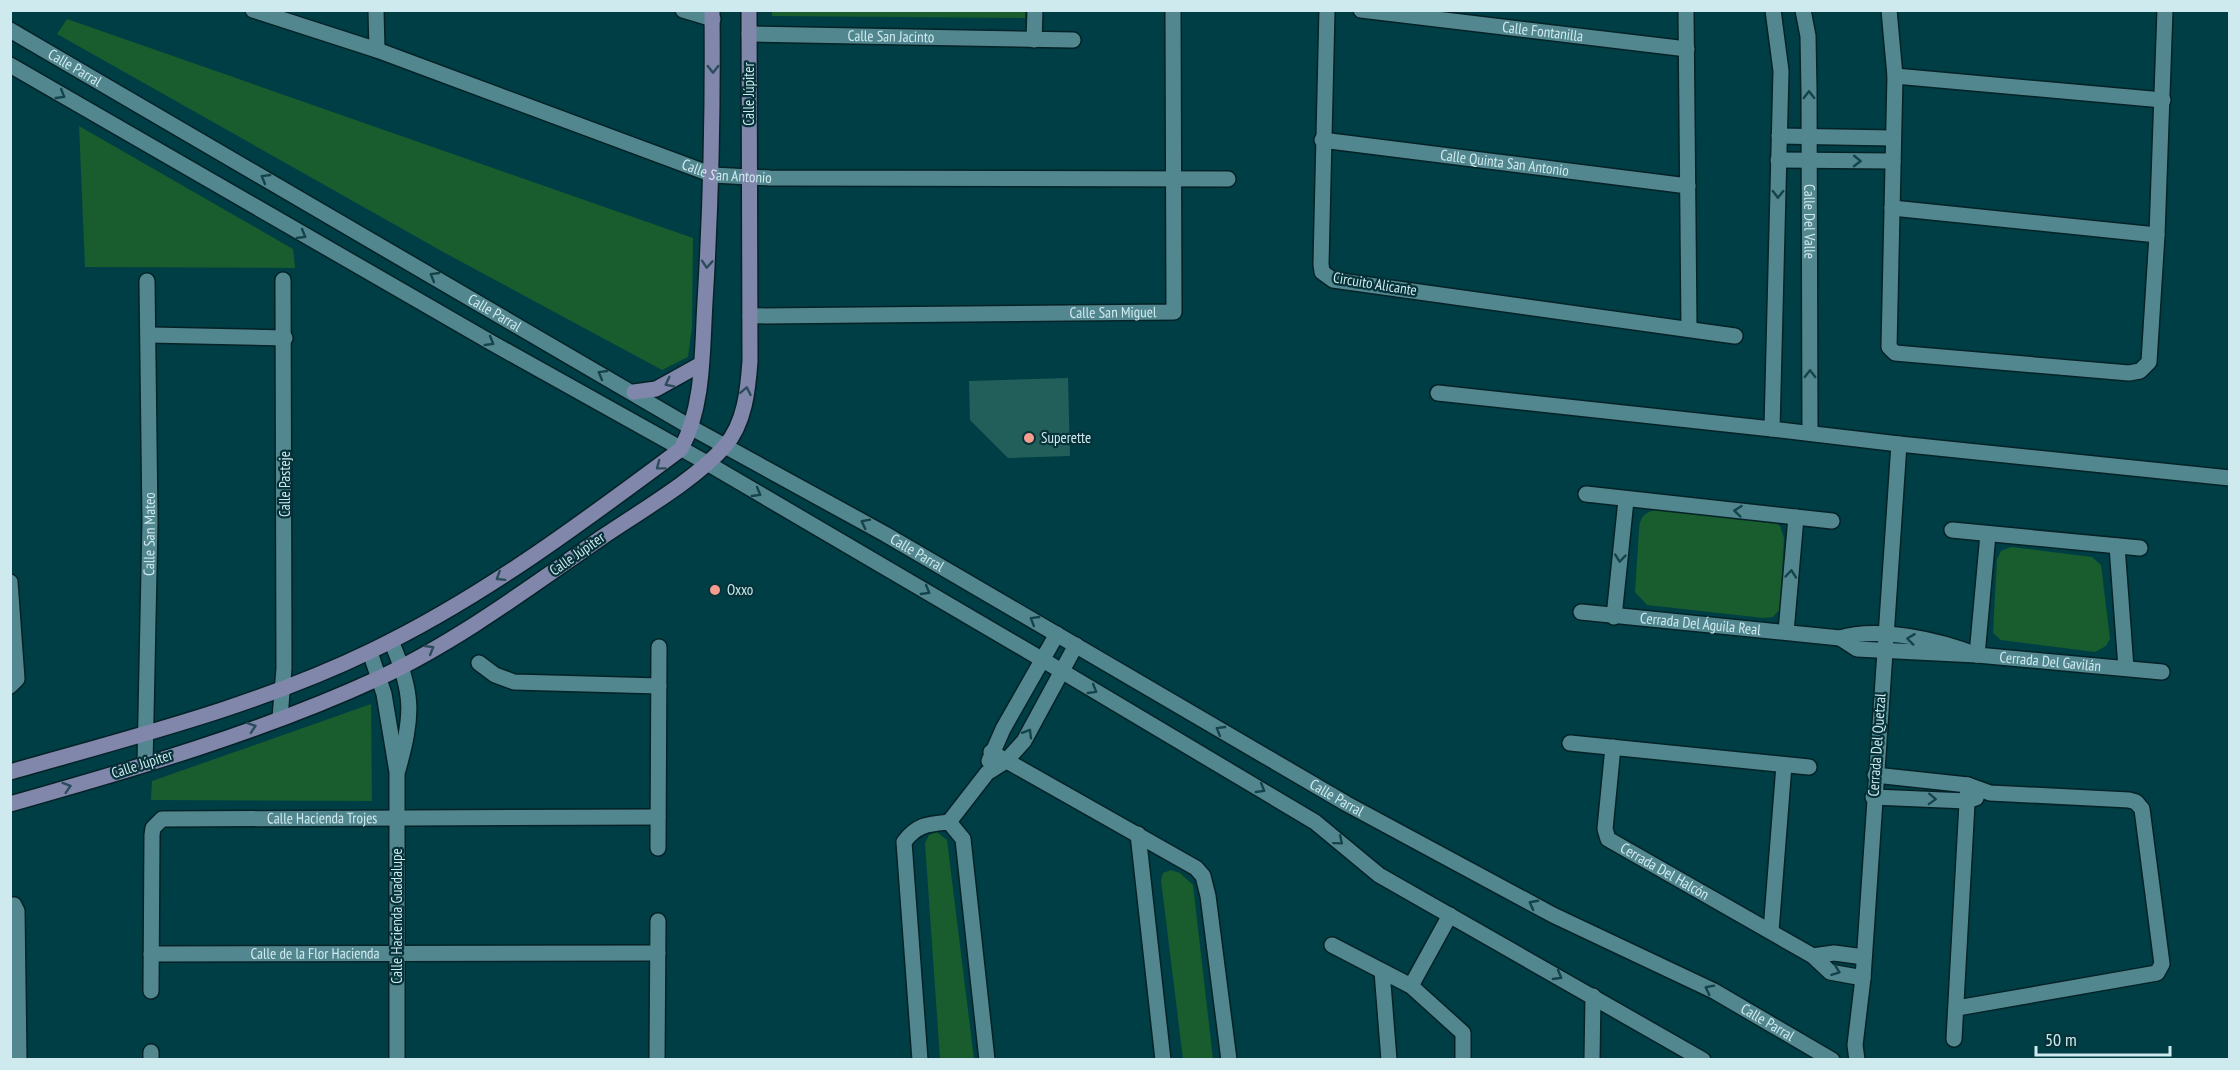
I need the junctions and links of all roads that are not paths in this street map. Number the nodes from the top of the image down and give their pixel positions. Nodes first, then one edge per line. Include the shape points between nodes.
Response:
1 (253, 10) edge
2 (376, 10) edge
3 (683, 10) edge
4 (749, 10) edge
5 (1035, 10) edge
6 (1173, 10) edge
7 (1327, 10) edge
8 (1361, 10) edge
9 (1686, 10) edge
10 (1773, 10) edge
11 (1803, 10) edge
12 (1889, 10) edge
13 (2165, 10) edge
14 (712, 15) edge
15 (10, 30) edge
16 (749, 34) junction
17 (1034, 40) junction
18 (1073, 40) dead end
19 (1687, 49) junction
20 (377, 50) junction
21 (10, 65) edge
22 (1895, 76) junction
23 (2163, 100) junction
24 (1779, 136) junction
25 (1809, 136) junction
26 (1893, 138) junction
27 (1322, 140) junction
28 (1778, 160) junction
29 (1809, 161) junction
30 (1893, 162) junction
31 (713, 176) junction
32 (748, 177) junction
33 (1175, 179) junction
34 (1228, 179) dead end
35 (1688, 186) junction
36 (1892, 208) junction
37 (2157, 234) junction
38 (284, 280) dead end
39 (147, 281) dead end
40 (750, 316) junction
41 (1689, 328) junction
42 (150, 334) junction
43 (1735, 336) dead end
44 (285, 338) junction
45 (701, 364) junction
46 (634, 392) junction
47 (1438, 393) dead end
48 (692, 428) junction
49 (1772, 429) junction
50 (1810, 432) junction
51 (1899, 444) junction
52 (726, 446) junction
53 (681, 449) junction
54 (707, 463) junction
55 (2229, 478) edge
56 (1586, 494) dead end
57 (1626, 500) junction
58 (1796, 516) junction
59 (1832, 521) dead end
60 (1952, 530) dead end
61 (1988, 534) junction
62 (2117, 546) junction
63 (2140, 548) dead end
64 (10, 582) edge
65 (1581, 612) dead end
66 (1614, 617) junction
67 (11, 620) edge
68 (1786, 632) junction
69 (1057, 634) junction
70 (391, 641) junction
71 (1885, 643) junction
72 (1076, 645) junction
73 (659, 647) dead end
74 (370, 652) junction
75 (1977, 655) junction
76 (1043, 660) junction
77 (479, 663) dead end
78 (402, 666) junction
79 (2126, 669) junction
80 (1061, 671) junction
81 (2162, 672) dead end
82 (379, 678) junction
83 (10, 686) edge
84 (659, 686) junction
85 (283, 688) junction
86 (280, 718) junction
87 (146, 733) junction
88 (1570, 743) dead end
89 (1613, 747) junction
90 (991, 752) junction
91 (1006, 761) junction
92 (145, 764) junction
93 (1784, 765) junction
94 (1809, 767) dead end
95 (10, 772) edge
96 (397, 772) junction
97 (987, 772) junction
98 (1875, 775) junction
99 (1968, 784) junction
100 (1990, 793) junction
101 (1873, 797) junction
102 (1967, 801) junction
103 (10, 804) edge
104 (658, 817) junction
105 (397, 818) junction
106 (949, 822) junction
107 (1138, 834) junction
108 (658, 848) dead end
109 (12, 905) edge
110 (1450, 915) junction
111 (658, 921) dead end
112 (1771, 931) junction
113 (1332, 945) dead end
114 (658, 953) junction
115 (152, 954) junction
116 (397, 954) junction
117 (1813, 956) junction
118 (1864, 957) junction
119 (1382, 971) junction
120 (1863, 978) junction
121 (1411, 986) junction
122 (152, 991) dead end
123 (1593, 996) junction
124 (1957, 1008) junction
125 (1954, 1039) dead end
126 (1856, 1052) edge
127 (19, 1059) edge
128 (397, 1059) edge
129 (657, 1059) edge
130 (920, 1059) edge
131 (987, 1059) edge
132 (1163, 1059) edge
133 (1229, 1059) edge
134 (1389, 1059) edge
135 (1463, 1059) edge
136 (1592, 1059) edge
137 (1703, 1059) edge
138 (1832, 1059) edge
139 (1839, 1059) edge

1 - 20 street, Calle San Antonio
2 - 20 street
3 - 14 street
4 - 16 main road, Calle Júpiter
5 - 17 street
6 - 33 street, Calle San Miguel
7 - 27 street, Circuito Alicante
8 - 19 street, Calle Fontanilla
9 - 19 street
10 - 24 street, Calle Del Valle via 1781,71
25 -> 11 street, Calle Del Valle via 1808,36
12 - 22 street
13 - 23 street
14 -> 31 main road, Calle Júpiter
46 -> 15 street, Calle Parral
16 - 17 street, Calle San Jacinto
16 - 32 main road, Calle Júpiter
17 - 18 street, Calle San Jacinto
19 - 35 street
20 - 31 street, Calle San Antonio
21 -> 53 street, Calle Parral
22 - 23 street
22 - 26 street
23 - 37 street
24 - 25 street
24 - 28 street, Calle Del Valle
25 - 26 street
25 - 29 street, Calle Del Valle
26 - 30 street
27 - 35 street, Calle Quinta San Antonio
27 - 41 street, Circuito Alicante via 1321,264 1333,280
28 - 29 street
28 -> 49 street, Calle Del Valle
29 -> 30 street
50 -> 29 street, Calle Del Valle
30 - 36 street
31 - 32 street, Calle San Antonio
31 -> 45 main road, Calle Júpiter
32 - 33 street, Calle San Antonio
32 - 40 main road, Calle Júpiter
33 - 34 street, Calle San Antonio
33 - 40 street, Calle San Miguel via 1176,310 1171,314
35 - 41 street
36 - 37 street
36 - 37 street via 1888,339 1889,348 1895,353 2140,371 2149,362
38 - 44 street, Calle Pasteje
39 - 42 street, Calle San Mateo
52 -> 40 main road, Calle Júpiter via 742,414 748,385
41 - 43 street, Circuito Alicante
42 - 44 street
42 - 87 street, Calle San Mateo
44 - 85 street, Calle Pasteje
45 -> 46 main road via 656,389
45 - 48 main road, Calle Júpiter
46 - 48 street, Calle Parral
47 - 49 street
48 - 52 street, Calle Parral
48 - 53 main road, Calle Júpiter
49 - 50 street
50 - 51 street
51 - 55 street
51 - 71 street, Cerrada Del Quetzal
52 - 54 main road, Calle Júpiter
69 -> 52 street, Calle Parral
53 - 54 street, Calle Parral
53 -> 70 main road, Calle Júpiter via 554,543
54 -> 76 street, Calle Parral
78 -> 54 main road, Calle Júpiter via 524,591
56 - 57 street
58 -> 57 street
57 -> 66 street
58 - 59 street
68 -> 58 street
60 - 61 street
61 - 62 street
61 - 75 street
62 - 63 street
62 - 79 street
64 - 67 street
65 - 66 street, Cerrada Del Águila Real
66 - 68 street, Cerrada Del Águila Real
67 - 83 street via 17,679
68 - 71 street, Cerrada Del Águila Real via 1840,638 1857,649
69 - 72 street, Calle Parral
69 - 76 street
70 - 74 main road, Calle Júpiter
70 - 78 street, Calle Hacienda Guadalupe
71 - 75 street, Cerrada Del Gavilán
71 - 98 street, Cerrada Del Quetzal
72 - 80 street
138 -> 72 street, Calle Parral via 1714,991 1553,915 1347,804
73 - 84 street
74 - 82 street, Calle Hacienda Guadalupe
74 - 85 main road, Calle Júpiter
75 - 79 street, Cerrada Del Gavilán
76 - 80 street, Calle Parral
76 - 90 street
77 - 84 street via 514,682
78 - 82 main road, Calle Júpiter
78 - 96 street, Calle Hacienda Guadalupe via 408,686 409,728
79 - 81 street, Cerrada Del Gavilán
91 -> 80 street via 1024,741
80 -> 110 street, Calle Parral via 1292,807 1379,875
82 - 86 main road, Calle Júpiter
82 - 96 street, Calle Hacienda Guadalupe
84 - 104 street
85 - 86 street, Calle Pasteje
85 - 87 main road, Calle Júpiter
92 -> 86 main road, Calle Júpiter
87 - 92 street, Calle San Mateo
87 - 95 main road, Calle Júpiter
88 - 89 street
89 - 93 street
89 - 112 street, Cerrada Del Halcón via 1605,829 1608,839
90 - 91 street
90 - 97 street
91 - 97 street
91 - 107 street
103 -> 92 main road, Calle Júpiter
93 - 94 street
93 - 112 street
96 - 105 street, Calle Hacienda Guadalupe
97 - 106 street
98 - 99 street
98 - 101 street, Cerrada Del Quetzal
99 - 100 street
99 - 102 street
100 - 102 street
100 - 124 street via 2129,800 2140,805 2162,964 2157,973
101 -> 102 street
101 - 118 street, Cerrada Del Quetzal
102 - 124 street
104 - 105 street, Calle Hacienda Trojes
104 - 108 street
105 - 115 street, Calle Hacienda Trojes via 162,819 152,835
105 - 116 street, Calle Hacienda Guadalupe
106 - 130 street via 923,824 904,842
106 - 131 street via 963,839
107 - 132 street
107 - 133 street via 1203,876
109 - 127 street via 17,918
110 - 121 street
110 -> 123 street, Calle Parral
111 - 114 street
112 - 117 street, Cerrada Del Halcón
113 - 119 street
114 - 116 street, Calle de la Flor Hacienda
114 - 129 street
115 - 116 street, Calle de la Flor Hacienda
115 - 122 street, Calle Hacienda Trojes
116 - 128 street, Calle Hacienda Guadalupe
117 - 118 street
117 -> 120 street, Cerrada Del Halcón via 1830,972
118 - 120 street, Cerrada Del Quetzal
119 - 121 street
119 - 134 street
120 - 126 street, Cerrada Del Quetzal
121 - 135 street via 1462,1033
123 - 136 street
123 - 137 street, Calle Parral
124 - 125 street
126 - 139 street, Cerrada Del Quetzal

